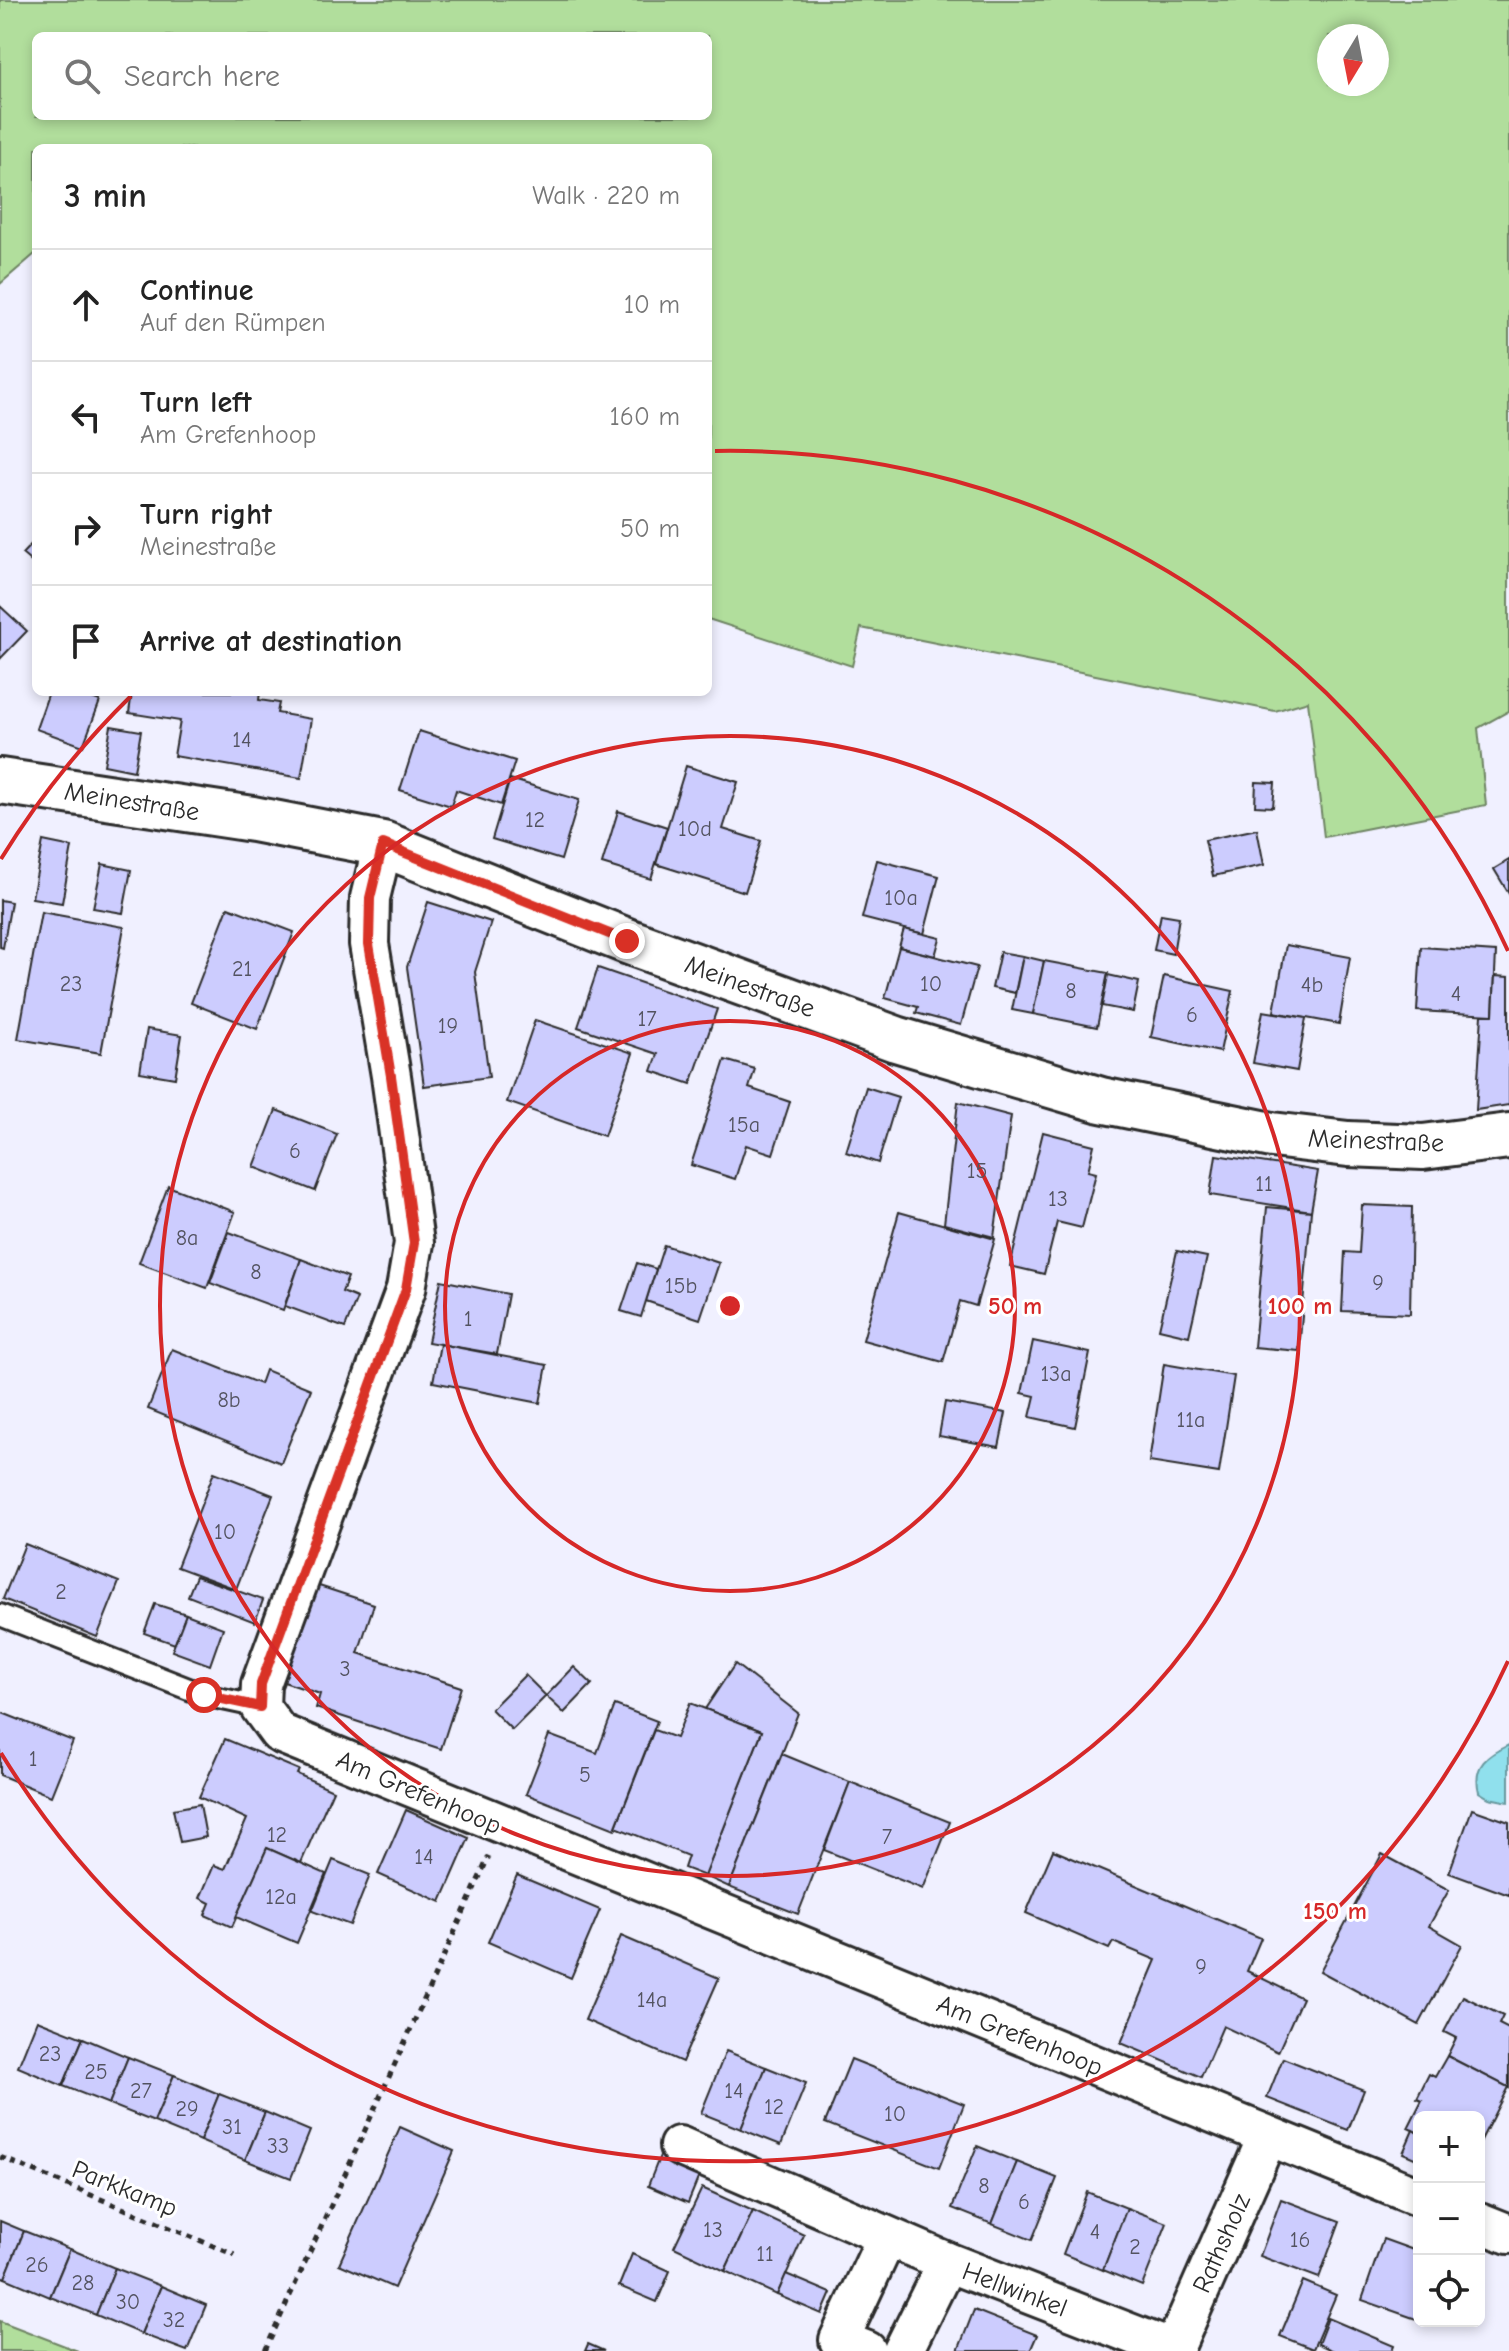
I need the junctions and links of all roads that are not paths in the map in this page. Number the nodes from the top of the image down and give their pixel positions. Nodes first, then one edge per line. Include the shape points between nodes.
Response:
1 (0, 781) edge
2 (383, 844) junction
3 (1509, 1136) edge
4 (0, 1615) edge
5 (260, 1707) junction
6 (1268, 2136) junction
7 (679, 2146) dead end
8 (1413, 2195) edge
9 (1485, 2224) edge
10 (1509, 2234) edge
11 (887, 2237) junction
12 (947, 2262) junction
13 (867, 2351) edge
14 (903, 2351) edge
15 (1173, 2351) edge

1 - 2 street, Meinestraße
2 - 3 street, Meinestraße via 896,1039 1101,1100 1257,1132 1348,1144 1423,1147
2 - 5 street via 370,898 369,944 414,1243 406,1289 261,1684
4 - 5 lane via 204,1695
5 - 6 street, Am Grefenhoop via 279,1733
6 - 8 street, Am Grefenhoop
6 - 15 street, Rathsholz
7 - 11 street, Hellwinkel
9 - 10 street
11 - 12 street, Hellwinkel
11 - 13 street via 839,2340
12 - 14 street, Hellwinkel
12 - 15 street, Hellwinkel

